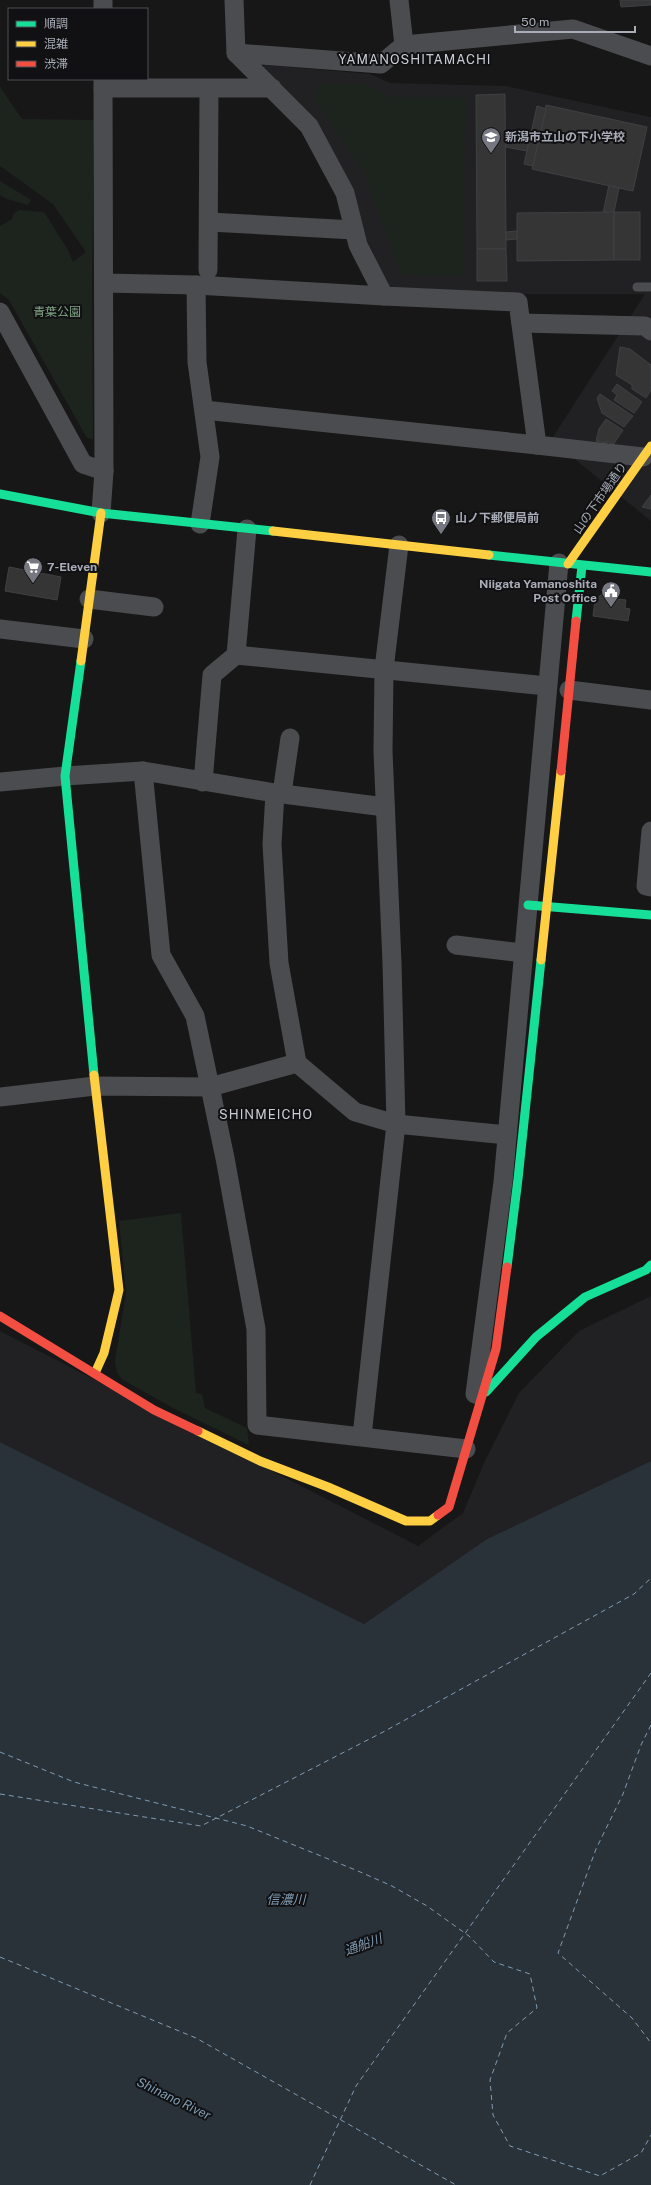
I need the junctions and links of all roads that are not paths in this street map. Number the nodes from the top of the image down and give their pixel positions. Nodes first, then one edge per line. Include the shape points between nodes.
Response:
1 (234, 0) edge
2 (399, 0) edge
3 (404, 45) junction
4 (236, 53) junction
5 (651, 56) edge
6 (103, 84) edge
7 (272, 88) junction
8 (209, 90) junction
9 (209, 222) junction
10 (354, 230) junction
11 (208, 270) dead end
12 (104, 283) junction
13 (196, 285) junction
14 (637, 287) dead end
15 (651, 287) edge
16 (384, 296) junction
17 (0, 312) edge
18 (520, 323) junction
19 (651, 331) edge
20 (204, 410) junction
21 (537, 445) junction
22 (647, 452) edge
23 (104, 471) junction
24 (0, 494) edge
25 (101, 513) junction
26 (200, 524) junction
27 (247, 529) junction
28 (399, 545) junction
29 (564, 563) junction
30 (582, 566) junction
31 (651, 572) edge
32 (89, 599) junction
33 (154, 607) dead end
34 (0, 629) edge
35 (84, 639) junction
36 (236, 654) junction
37 (384, 669) junction
38 (547, 686) junction
39 (569, 690) junction
40 (651, 700) edge
41 (290, 738) dead end
42 (143, 771) junction
43 (65, 776) junction
44 (0, 782) edge
45 (203, 782) junction
46 (278, 793) junction
47 (385, 807) junction
48 (651, 831) edge
49 (651, 887) edge
50 (528, 905) junction
51 (546, 907) junction
52 (651, 915) edge
53 (456, 945) dead end
54 (523, 953) junction
55 (297, 1063) junction
56 (96, 1086) junction
57 (210, 1087) junction
58 (0, 1097) edge
59 (396, 1124) junction
60 (508, 1135) junction
61 (651, 1265) edge
62 (0, 1316) edge
63 (95, 1373) junction
64 (483, 1394) junction
65 (362, 1436) junction
66 (469, 1443) junction

1 - 4 street
2 - 3 street
3 - 4 street via 381,64
3 - 5 street via 573,29
4 - 7 street
6 - 8 street
6 - 12 street
7 - 8 street
7 - 10 street via 309,126 345,193
8 - 9 street
9 - 10 street
9 - 11 street
10 - 16 street via 358,245
12 - 13 street
12 - 23 street
13 - 16 street
13 - 20 street via 197,362
14 - 15 lane
16 - 18 street via 518,302
17 - 23 street via 83,464
18 - 19 street via 645,326
18 - 21 street
20 - 21 street
20 - 26 street via 210,456
21 - 22 street
22 - 29 street, 山の下市場通り
23 - 25 street
24 - 25 street
25 - 26 street
25 - 32 street
26 - 27 street
27 - 28 street
27 - 36 street
28 - 29 street
28 - 37 street
29 - 30 street
29 - 38 street
30 - 31 street
30 - 39 street
32 - 33 street
32 - 35 street
34 - 35 street
35 - 43 street
36 - 37 street
36 - 45 street via 212,675
37 - 38 street
37 - 47 street
38 - 50 street
39 - 40 street
39 - 51 street
41 - 46 street
42 - 43 street
42 - 45 street
42 - 57 street via 161,955 195,1016
43 - 44 street
43 - 56 street
45 - 46 street
46 - 47 street
46 - 55 street via 272,844 279,963
47 - 59 street
48 - 49 street via 646,886
50 - 51 street
50 - 54 street
51 - 52 street
51 - 64 street via 518,1179 499,1326 496,1349
53 - 54 street
54 - 60 street
55 - 57 street
55 - 59 street via 355,1112
56 - 57 street
56 - 58 street
56 - 63 street via 119,1290 104,1353
57 - 65 street via 256,1329 257,1425
59 - 60 street
59 - 65 street
60 - 66 street
61 - 64 street via 646,1270 585,1297 536,1337
62 - 63 street
63 - 66 street via 154,1410 260,1461 406,1521 430,1521 449,1507
64 - 66 street
65 - 66 street

